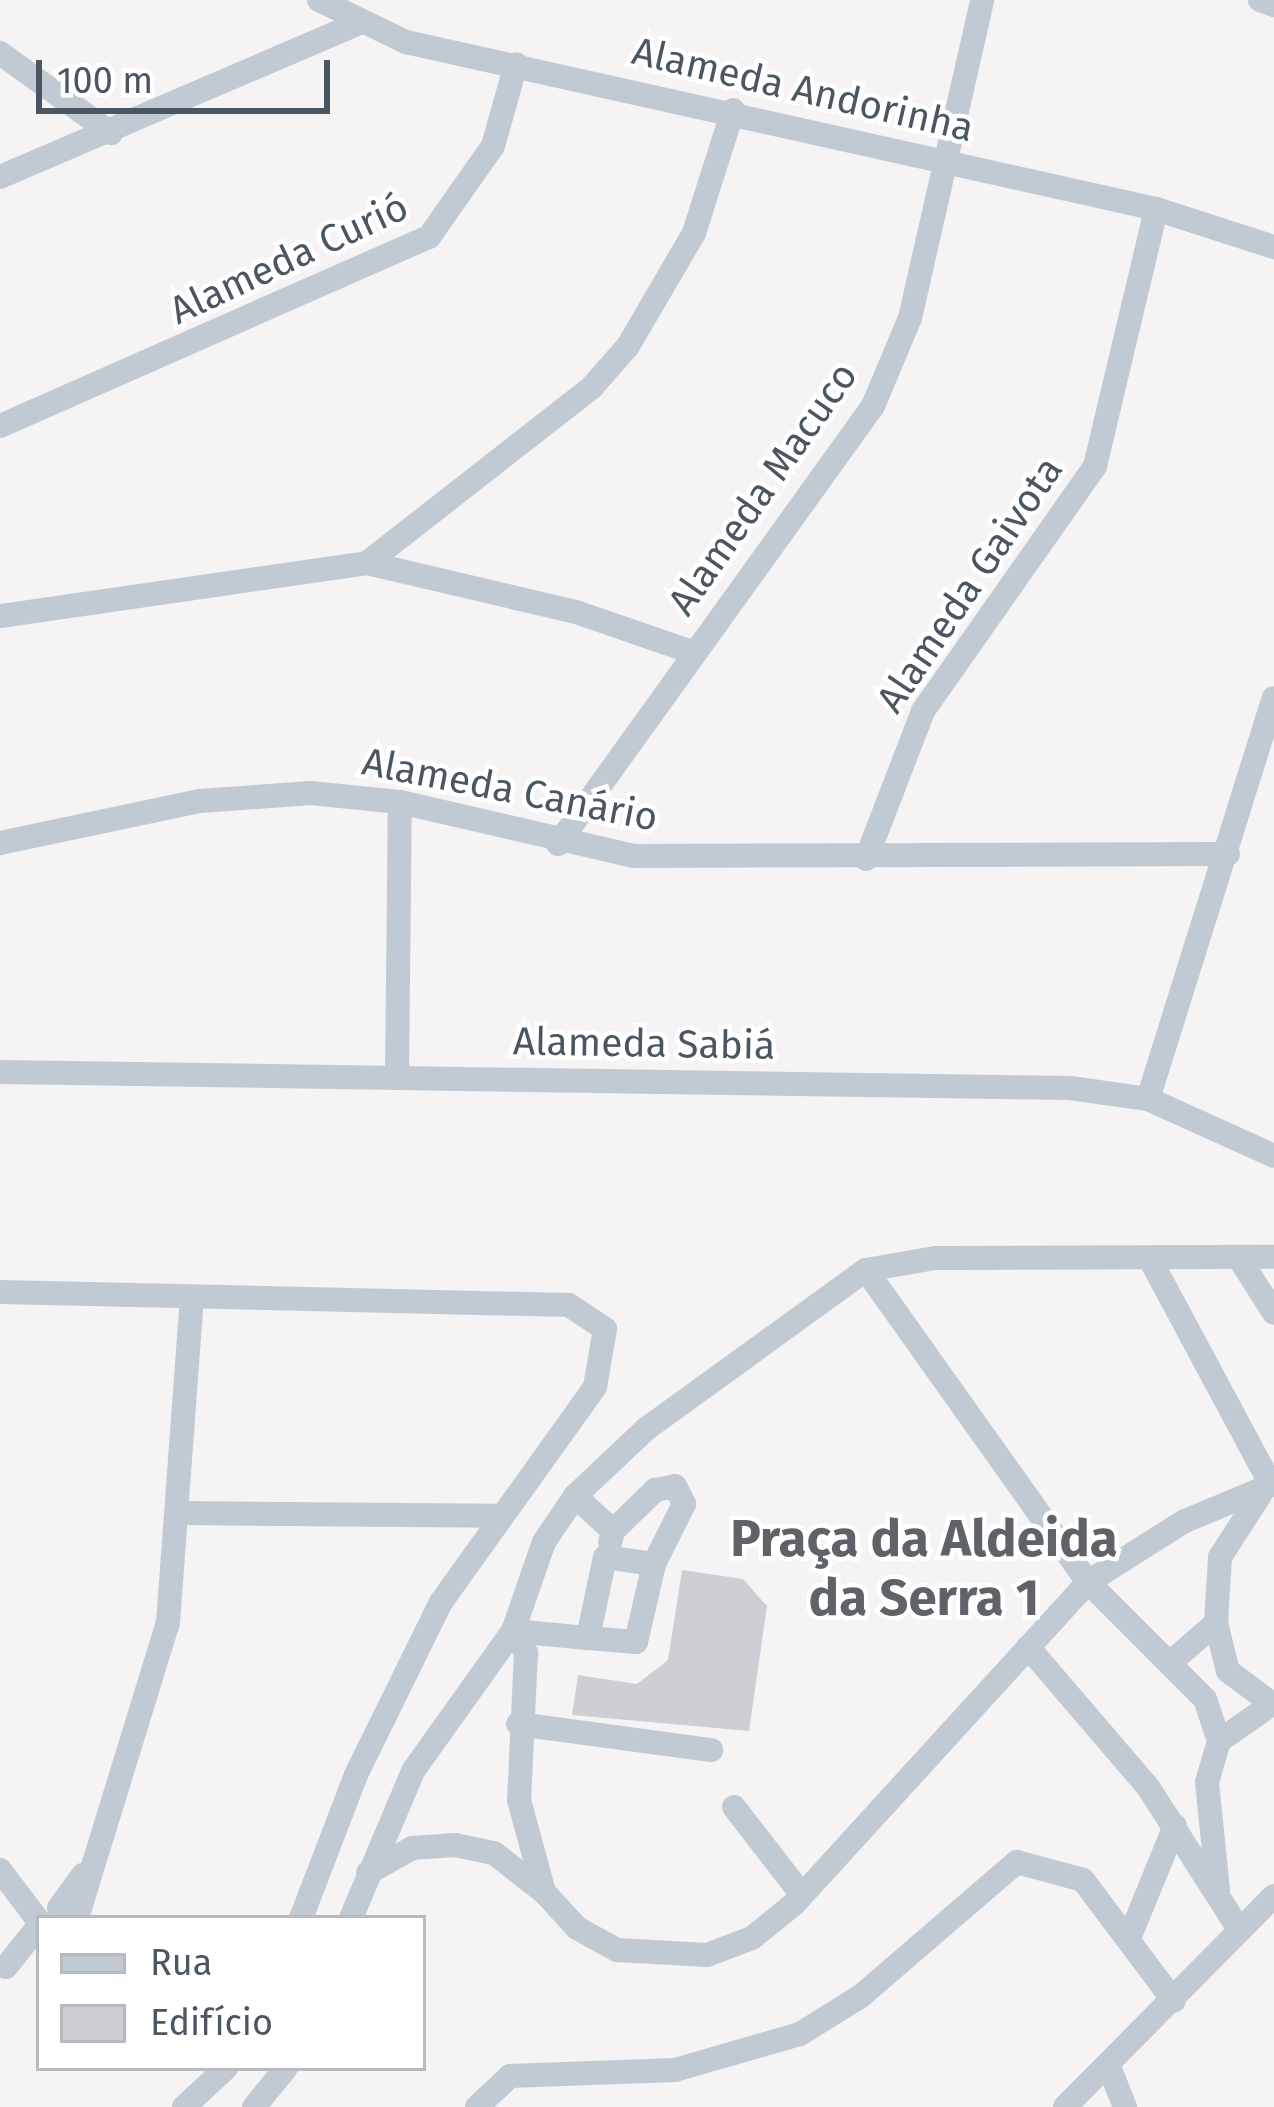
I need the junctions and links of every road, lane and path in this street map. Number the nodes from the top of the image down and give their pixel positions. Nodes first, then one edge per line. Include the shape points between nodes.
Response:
1 (982, 0) edge
2 (1260, 0) edge
3 (330, 3) edge
4 (1274, 4) edge
5 (357, 24) junction
6 (0, 52) edge
7 (517, 64) junction
8 (734, 110) junction
9 (110, 134) junction
10 (944, 160) junction
11 (0, 177) edge
12 (1156, 209) junction
13 (1274, 247) edge
14 (0, 426) edge
15 (367, 563) junction
16 (0, 616) edge
17 (692, 652) junction
18 (1274, 698) edge
19 (1269, 720) edge
20 (1264, 761) edge
21 (400, 802) junction
22 (0, 843) edge
23 (558, 844) junction
24 (1228, 854) junction
25 (866, 859) junction
26 (0, 1072) edge
27 (397, 1075) junction
28 (1148, 1100) junction
29 (1274, 1156) edge
30 (1274, 1257) edge
31 (1240, 1258) junction
32 (1150, 1261) junction
33 (866, 1270) junction
34 (0, 1292) edge
35 (192, 1298) junction
36 (1274, 1313) edge
37 (1272, 1485) edge
38 (575, 1496) junction
39 (180, 1513) junction
40 (496, 1516) junction
41 (613, 1531) junction
42 (605, 1557) junction
43 (654, 1564) junction
44 (1088, 1582) junction
45 (1216, 1623) junction
46 (513, 1631) junction
47 (588, 1638) junction
48 (1028, 1647) junction
49 (1172, 1662) junction
50 (1273, 1704) edge
51 (517, 1729) junction
52 (1219, 1741) junction
53 (710, 1750) dead end
54 (734, 1807) dead end
55 (1175, 1826) junction
56 (367, 1875) junction
57 (9, 1878) edge
58 (1218, 1891) junction
59 (544, 1892) junction
60 (802, 1895) junction
61 (1274, 1896) edge
62 (43, 1915) edge
63 (54, 1915) edge
64 (302, 1915) edge
65 (352, 1915) edge
66 (1238, 1926) junction
67 (36, 1935) edge
68 (1130, 1936) junction
69 (3, 1969) edge
70 (1174, 2001) junction
71 (1110, 2069) junction
72 (284, 2071) edge
73 (208, 2074) edge
74 (184, 2107) edge
75 (254, 2107) edge
76 (477, 2107) edge
77 (1065, 2107) edge
78 (1126, 2107) edge

1 - 10 street, Alameda Macuco
2 - 4 street
3 - 5 street, Alameda Andorinha
5 - 7 street, Alameda Andorinha
5 - 9 street
6 - 9 street
7 - 8 street, Alameda Andorinha
7 - 14 street, Alameda Curió via 494,146 430,236
8 - 10 street, Alameda Andorinha
8 - 15 street via 694,233 628,346 592,387
9 - 11 street
10 - 12 street, Alameda Andorinha
10 - 17 street, Alameda Macuco via 910,318 873,406
12 - 13 street, Alameda Andorinha
12 - 25 street, Alameda Gaivota via 1095,466 923,711
15 - 16 street
15 - 17 street via 576,612
17 - 23 street, Alameda Macuco
18 - 19 street
19 - 20 street
20 - 24 street
21 - 22 street, Alameda Canário via 256,794
21 - 23 street, Alameda Canário
21 - 27 street
23 - 25 street, Alameda Canário via 634,856
24 - 25 street, Alameda Canário
24 - 28 street
26 - 27 street, Alameda Sabiá
27 - 28 street, Alameda Sabiá via 1070,1088
28 - 29 street, Alameda Sabiá
30 - 31 street
31 - 32 street
31 - 36 street
32 - 33 street via 935,1258
32 - 37 street
33 - 38 street via 646,1430
33 - 44 street
34 - 35 street
35 - 39 street
35 - 40 street via 569,1305 598,1319 608,1340 595,1387
37 - 44 street via 1185,1521
37 - 45 street via 1220,1557
38 - 41 street
38 - 46 street via 544,1542
39 - 40 street
39 - 63 street via 158,1666 88,1868
40 - 64 street via 441,1602 356,1775
41 - 42 street
41 - 43 street via 655,1490 675,1486 683,1504
42 - 43 street
42 - 47 street
43 - 47 street via 642,1640
44 - 48 street
44 - 49 street
45 - 49 street
45 - 50 street via 1228,1671
46 - 47 street
46 - 51 street via 526,1653
46 - 56 street via 423,1755
48 - 55 street
48 - 60 street
49 - 52 street via 1205,1699
50 - 52 street
51 - 53 street
51 - 59 street via 519,1800
52 - 58 street via 1207,1782
54 - 60 street
55 - 58 street
55 - 68 street
56 - 59 street via 412,1848 455,1844 494,1853
56 - 65 street
57 - 62 street
58 - 66 street
59 - 60 street via 577,1928 617,1950 670,1956 752,1938
61 - 66 street
66 - 70 street
67 - 69 street
68 - 70 street
68 - 76 street via 1083,1880 1017,1862 860,1996 800,2034 675,2070 510,2076
70 - 71 street
71 - 77 street
71 - 78 street
72 - 75 street
73 - 74 street

